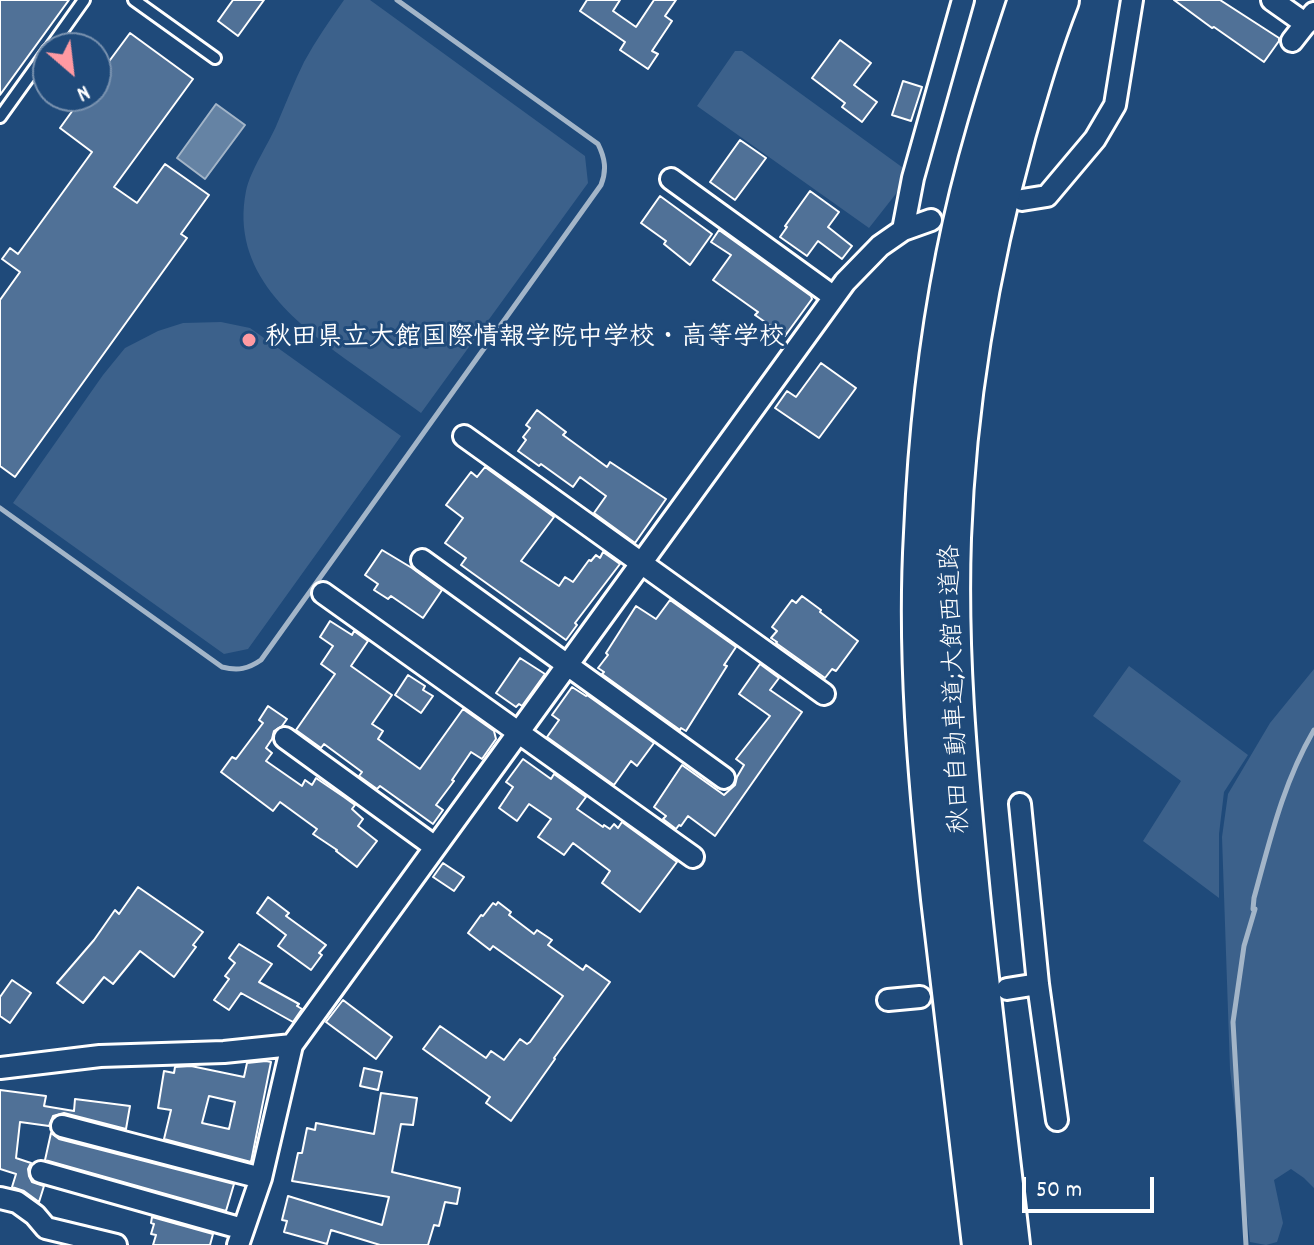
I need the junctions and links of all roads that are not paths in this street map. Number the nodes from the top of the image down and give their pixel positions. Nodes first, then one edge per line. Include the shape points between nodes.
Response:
1 (84, 0) edge
2 (134, 0) edge
3 (963, 0) edge
4 (1028, 0) edge
5 (1059, 0) edge
6 (1132, 0) edge
7 (1272, 0) edge
8 (1310, 19) edge
9 (61, 32) edge
10 (1292, 41) dead end
11 (215, 58) dead end
12 (32, 73) edge
13 (0, 117) edge
14 (671, 179) dead end
15 (1022, 200) dead end
16 (931, 220) dead end
17 (903, 230) junction
18 (834, 297) junction
19 (464, 436) dead end
20 (422, 560) dead end
21 (642, 562) junction
22 (323, 593) dead end
23 (568, 665) junction
24 (824, 694) dead end
25 (518, 732) junction
26 (285, 738) dead end
27 (724, 778) dead end
28 (1020, 804) dead end
29 (435, 847) junction
30 (693, 857) dead end
31 (1038, 984) junction
32 (1007, 989) dead end
33 (920, 997) dead end
34 (888, 1000) dead end
35 (292, 1045) junction
36 (0, 1068) edge
37 (1057, 1120) dead end
38 (62, 1126) dead end
39 (41, 1172) dead end
40 (261, 1178) junction
41 (0, 1198) edge
42 (240, 1237) edge
43 (116, 1245) edge
44 (982, 1245) edge
45 (1010, 1245) edge

1 - 9 lane
2 - 11 lane
3 - 17 street
4 - 44 highway, 秋田自動車道;大館西道路 via 956,255 941,345 923,535 926,732
5 - 45 highway, 秋田自動車道;大館西道路 via 1023,108 984,264 951,538 955,729
6 - 15 street via 1115,105 1095,139 1047,196
7 - 8 street
8 - 10 street
12 - 13 lane
14 - 18 street
16 - 17 street
17 - 18 street via 880,246
18 - 21 street
19 - 21 street
20 - 23 street
21 - 23 street
21 - 24 street
22 - 25 street
23 - 25 street
23 - 27 street
25 - 29 street
25 - 30 street
26 - 29 street
28 - 31 street
29 - 35 street
31 - 32 street
31 - 37 street
33 - 34 street
35 - 36 street via 100,1056
35 - 40 street
38 - 40 street
39 - 42 street
40 - 42 street
41 - 43 street via 17,1202 46,1228

